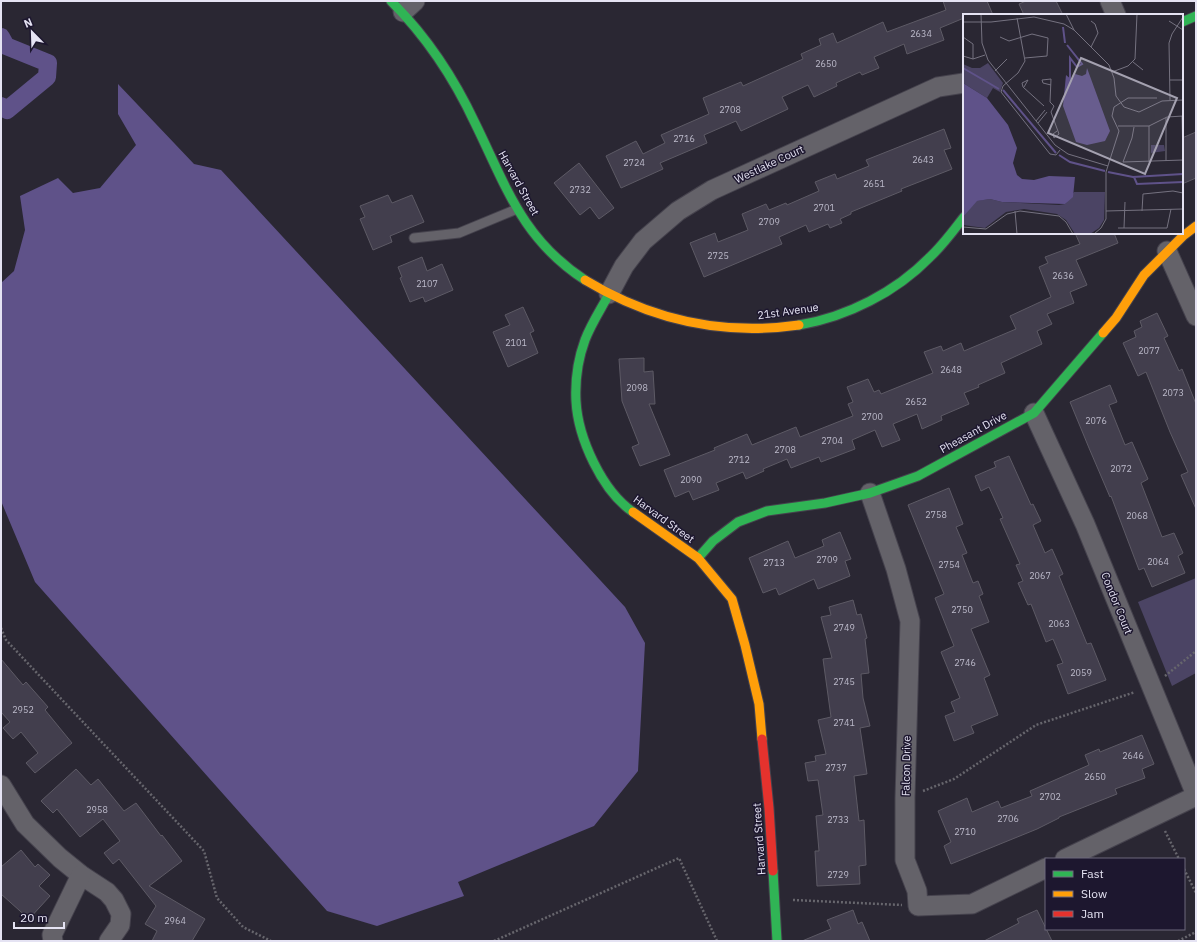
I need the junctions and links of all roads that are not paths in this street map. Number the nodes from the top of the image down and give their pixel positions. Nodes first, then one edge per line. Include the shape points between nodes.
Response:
1 (1110, 1) edge
2 (403, 5) edge
3 (1116, 14) edge
4 (1196, 16) edge
5 (1183, 22) edge
6 (963, 83) edge
7 (518, 209) junction
8 (963, 218) edge
9 (1196, 226) edge
10 (414, 238) dead end
11 (1167, 251) junction
12 (610, 294) junction
13 (1196, 316) edge
14 (1034, 413) junction
15 (870, 493) junction
16 (698, 558) junction
17 (1, 785) edge
18 (1196, 795) edge
19 (1067, 858) edge
20 (1045, 868) edge
21 (81, 875) junction
22 (53, 941) edge
23 (109, 941) edge
24 (777, 941) edge

1 - 3 street
2 - 7 street, Harvard Street via 474,119
4 - 5 street
6 - 12 street, Westlake Court via 938,87 712,190 678,211 643,241 624,266
7 - 10 lane via 459,233
7 - 12 street, Harvard Street via 544,246 575,274
8 - 12 street, 21st Avenue via 936,251 901,282 861,306 817,322 759,328 725,328 680,322 642,309
9 - 11 street, Pheasant Drive
11 - 13 street
11 - 14 street, Pheasant Drive via 1144,275 1116,318
12 - 16 street, Harvard Street via 585,340 577,374 576,401 583,437 598,471 627,508
14 - 15 street, Pheasant Drive via 918,476
14 - 18 street, Condor Court via 1085,524
15 - 16 street, Pheasant Drive via 825,503 767,511 738,522 713,540
15 - 20 street, Falcon Drive via 896,569 910,621 905,860 917,891 918,906 972,904
16 - 24 street, Harvard Street via 732,599 757,696 769,808
17 - 21 street via 25,824
18 - 19 street
21 - 22 street via 52,935
21 - 23 street via 108,892 121,914 120,925

